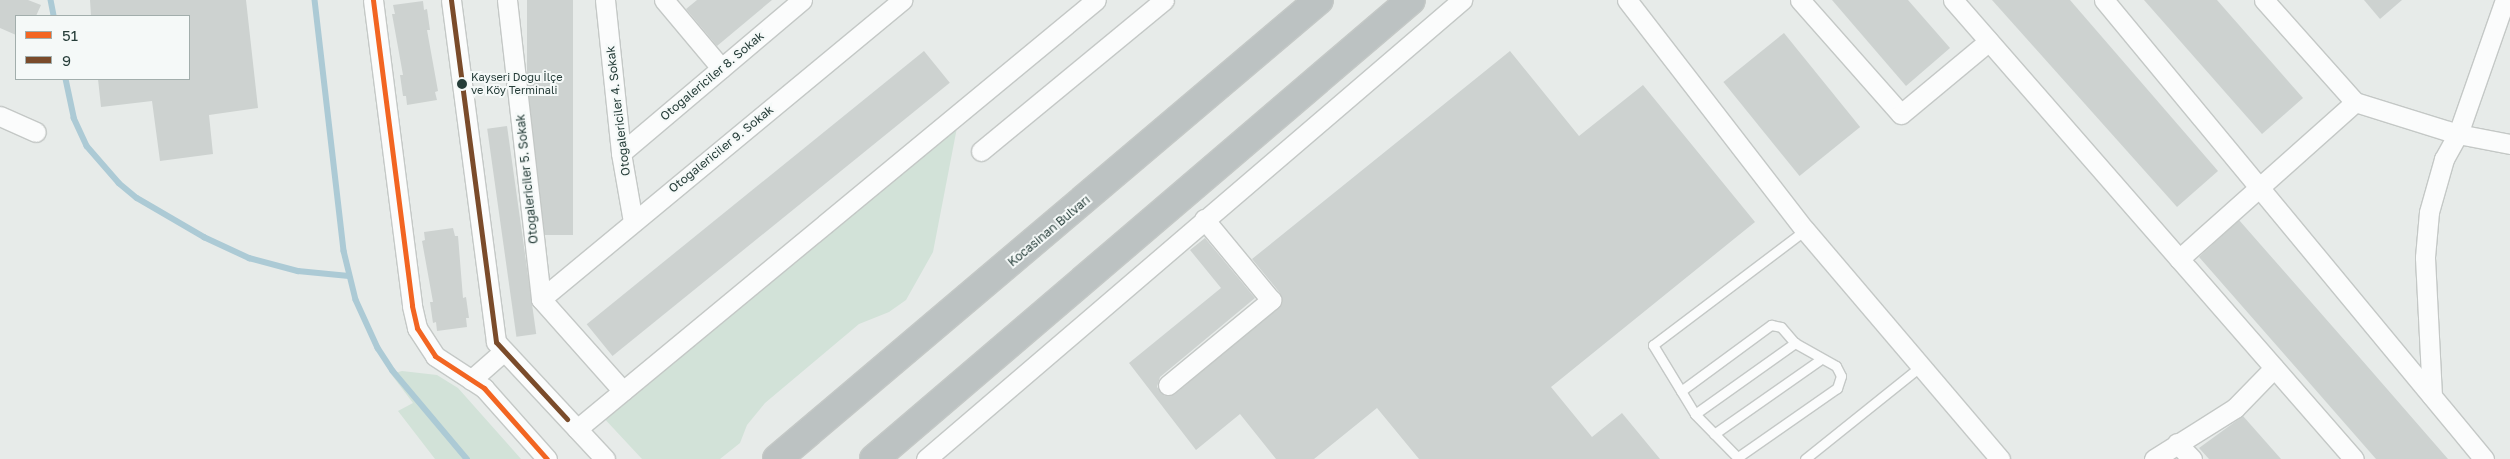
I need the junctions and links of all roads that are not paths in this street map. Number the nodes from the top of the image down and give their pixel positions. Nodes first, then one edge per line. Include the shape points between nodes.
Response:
1 (373, 0) edge
2 (451, 0) edge
3 (507, 0) edge
4 (604, 0) edge
5 (664, 0) edge
6 (802, 0) edge
7 (902, 0) edge
8 (1096, 0) edge
9 (1164, 0) edge
10 (1319, 0) edge
11 (1411, 0) edge
12 (1462, 0) edge
13 (1627, 0) edge
14 (1800, 0) edge
15 (1953, 0) edge
16 (2104, 0) edge
17 (2264, 0) edge
18 (2505, 0) edge
19 (1989, 41) junction
20 (721, 68) junction
21 (2355, 102) junction
22 (0, 116) edge
23 (36, 132) dead end
24 (2458, 134) junction
25 (2510, 144) edge
26 (981, 151) dead end
27 (621, 153) junction
28 (2259, 188) junction
29 (1204, 219) junction
30 (633, 222) junction
31 (1805, 230) junction
32 (2179, 259) junction
33 (541, 299) junction
34 (1795, 343) junction
35 (504, 351) junction
36 (1821, 359) junction
37 (1921, 366) junction
38 (2274, 368) junction
39 (471, 380) junction
40 (1168, 385) dead end
41 (623, 391) junction
42 (1681, 391) junction
43 (2432, 396) junction
44 (1695, 414) junction
45 (577, 429) junction
46 (1714, 434) junction
47 (2177, 443) junction
48 (1738, 458) edge
49 (547, 459) edge
50 (605, 459) edge
51 (777, 459) edge
52 (874, 459) edge
53 (926, 459) edge
54 (1805, 459) edge
55 (2000, 459) edge
56 (2154, 459) edge
57 (2192, 459) edge
58 (2354, 459) edge
59 (2484, 459) edge

1 - 39 street via 414,317 422,338 435,356
2 - 35 street via 496,342
3 - 33 street, Otogalericiler 5. Sokak
4 - 27 street, Otogalericiler 4. Sokak
5 - 20 street
6 - 20 street, Otogalericiler 8. Sokak
7 - 30 street, Otogalericiler 9. Sokak
8 - 41 street
9 - 26 street
10 - 51 highway, Kocasinan Bulvarı
11 - 52 highway
12 - 29 street
13 - 31 street
14 - 19 street via 1901,114
15 - 19 street
16 - 28 street
17 - 21 street
18 - 24 street
19 - 32 street
20 - 27 street, Otogalericiler 8. Sokak
21 - 24 street
21 - 28 street
22 - 23 street
24 - 25 street
24 - 43 street via 2444,159 2426,233
27 - 30 street, Otogalericiler 4. Sokak
28 - 32 street
28 - 43 street
29 - 40 street via 1271,300
29 - 53 street
30 - 33 street, Otogalericiler 9. Sokak
31 - 37 street
31 - 42 lane via 1653,346
32 - 38 street
33 - 41 street
34 - 36 lane
34 - 42 lane via 1781,328 1771,324
34 - 44 lane
35 - 39 street
35 - 45 street
36 - 46 lane
36 - 48 lane via 1836,366 1841,376 1837,388
37 - 54 lane
37 - 55 street
38 - 47 street via 2235,408
38 - 58 street
39 - 49 street via 484,388
41 - 45 street
42 - 44 lane
43 - 59 street
44 - 46 lane
45 - 50 street
46 - 48 lane
47 - 56 street
47 - 57 street

